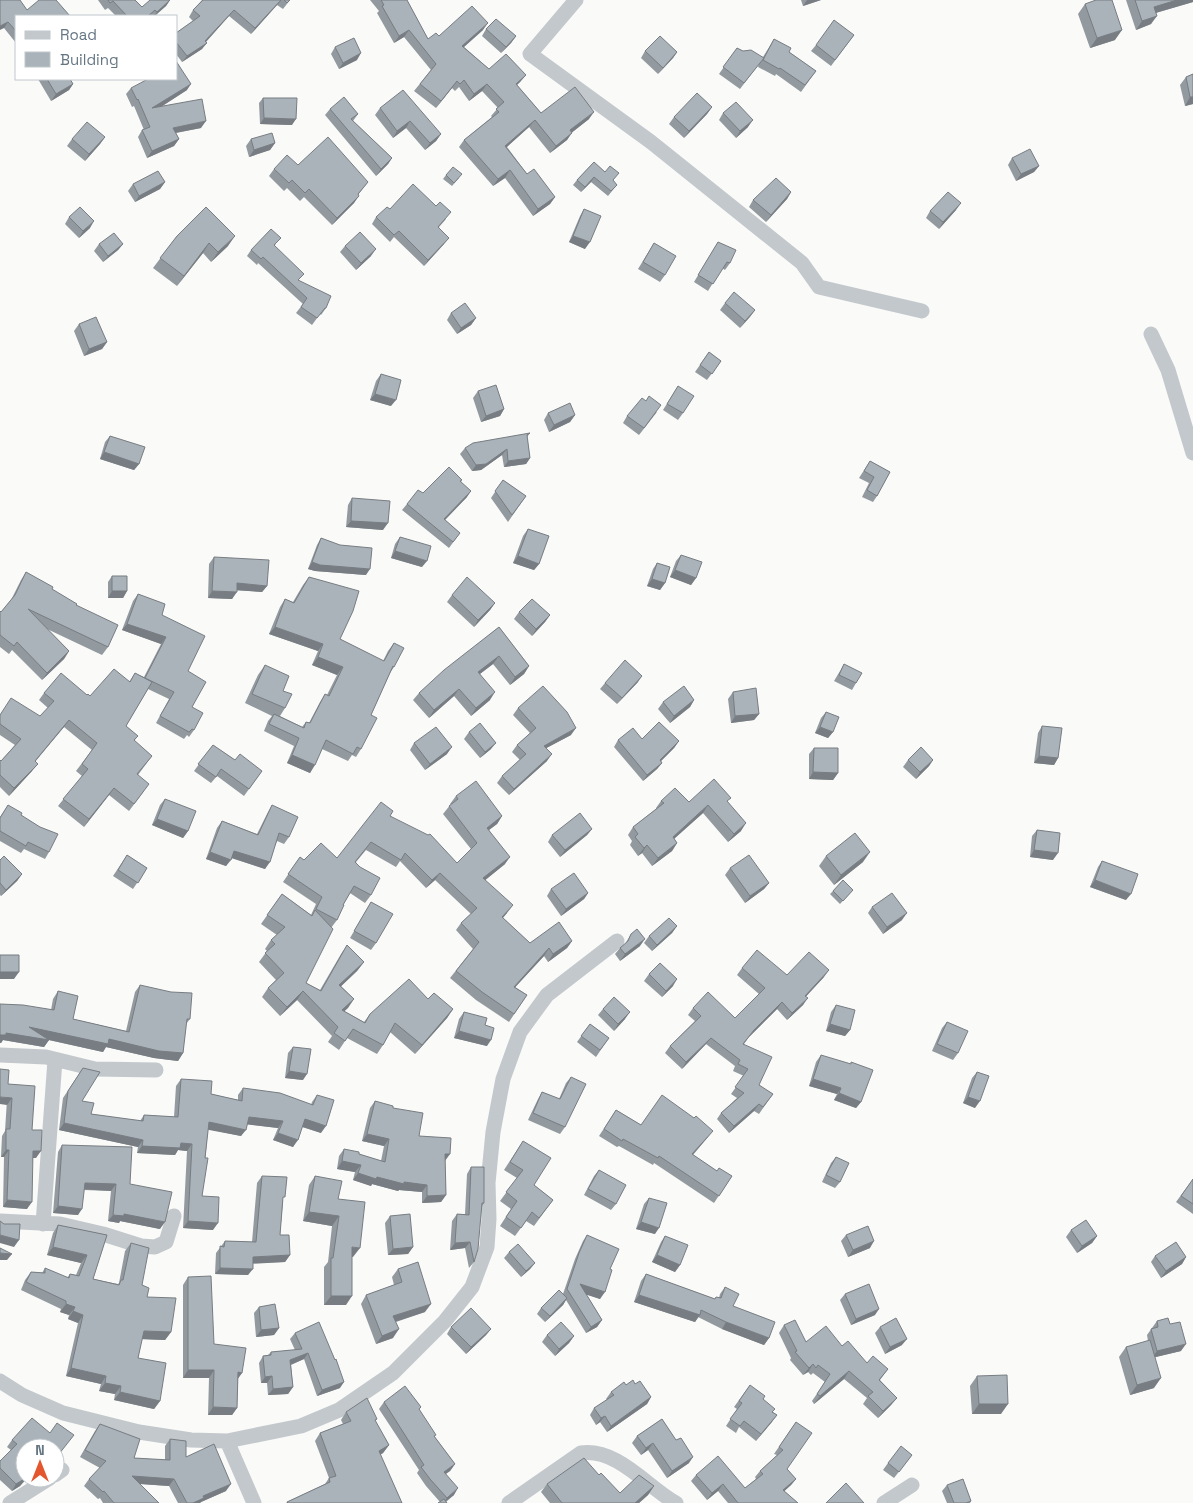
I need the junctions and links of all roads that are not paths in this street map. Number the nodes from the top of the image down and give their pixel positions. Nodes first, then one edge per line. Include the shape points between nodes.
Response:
1 (576, 0) edge
2 (922, 311) dead end
3 (1151, 334) dead end
4 (1193, 453) edge
5 (618, 941) dead end
6 (0, 1055) edge
7 (55, 1060) junction
8 (156, 1070) dead end
9 (174, 1216) dead end
10 (0, 1221) edge
11 (43, 1224) junction
12 (0, 1381) edge
13 (227, 1441) junction
14 (912, 1485) dead end
15 (33, 1488) edge
16 (10, 1503) edge
17 (254, 1503) edge
18 (509, 1503) edge
19 (676, 1503) edge
20 (884, 1503) edge

1 - 2 street via 530,54 651,142 802,262 819,286
3 - 4 street via 1168,370
5 - 13 street via 546,995 520,1032 503,1079 494,1123 488,1183 487,1247 472,1287 445,1321 393,1373 339,1410 301,1426
6 - 7 street
7 - 8 street via 94,1070
7 - 11 street
9 - 11 street via 166,1242 155,1247 60,1224
10 - 11 street
12 - 13 street via 22,1395 63,1413 139,1432 191,1440
13 - 17 street
14 - 20 street
15 - 16 street
18 - 19 street via 581,1453 590,1452 639,1474

